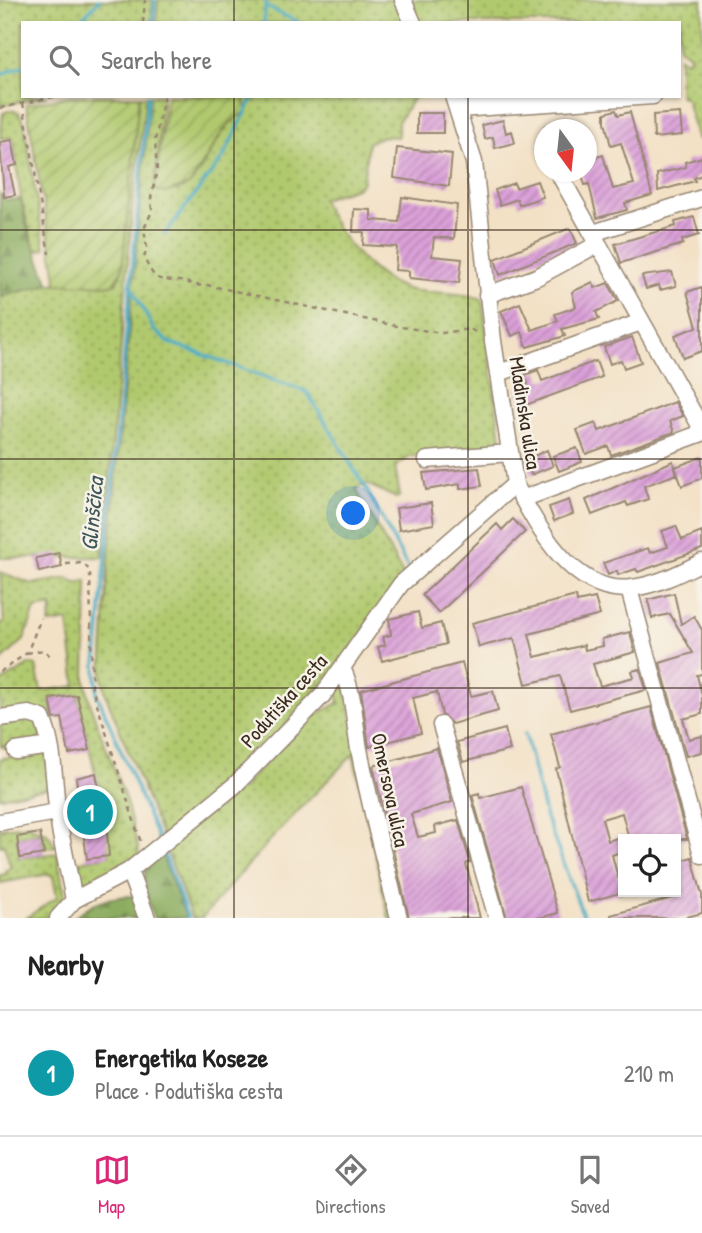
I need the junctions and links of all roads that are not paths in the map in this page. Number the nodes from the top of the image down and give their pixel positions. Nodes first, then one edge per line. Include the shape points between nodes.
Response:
1 (403, 0) edge
2 (413, 21) edge
3 (597, 98) edge
4 (456, 103) edge
5 (564, 182) edge
6 (702, 198) edge
7 (596, 239) junction
8 (487, 296) junction
9 (641, 322) junction
10 (499, 373) junction
11 (702, 431) edge
12 (509, 453) junction
13 (427, 460) dead end
14 (515, 484) junction
15 (523, 499) junction
16 (702, 562) edge
17 (629, 589) junction
18 (343, 670) junction
19 (0, 718) edge
20 (441, 725) dead end
21 (50, 746) junction
22 (16, 751) dead end
23 (57, 812) junction
24 (0, 822) edge
25 (702, 855) edge
26 (129, 871) junction
27 (74, 900) junction
28 (58, 918) edge
29 (147, 918) edge
30 (399, 918) edge
31 (497, 918) edge

1 - 2 street
3 - 4 street, Mladinska ulica
4 - 8 street, Mladinska ulica via 474,162
5 - 7 street
6 - 7 street
7 - 8 street via 537,276
7 - 9 street
8 - 10 street, Mladinska ulica
9 - 10 street
9 - 11 street
10 - 12 street, Mladinska ulica
11 - 15 street
12 - 13 street
12 - 14 street, Mladinska ulica
14 - 15 street, Mladinska ulica
14 - 18 street, Podutiška cesta via 401,584
15 - 17 street, Mladinska ulica via 550,542 585,578
16 - 17 street, Mladinska ulica via 670,578
17 - 25 street
18 - 26 street, Podutiška cesta via 235,785
18 - 30 street, Omersova ulica via 350,685 380,850
19 - 21 street via 29,713 42,718
20 - 31 street
21 - 22 street
21 - 23 street
23 - 24 street
23 - 27 street
26 - 27 street, Podutiška cesta
26 - 29 street
27 - 28 street, Podutiška cesta

